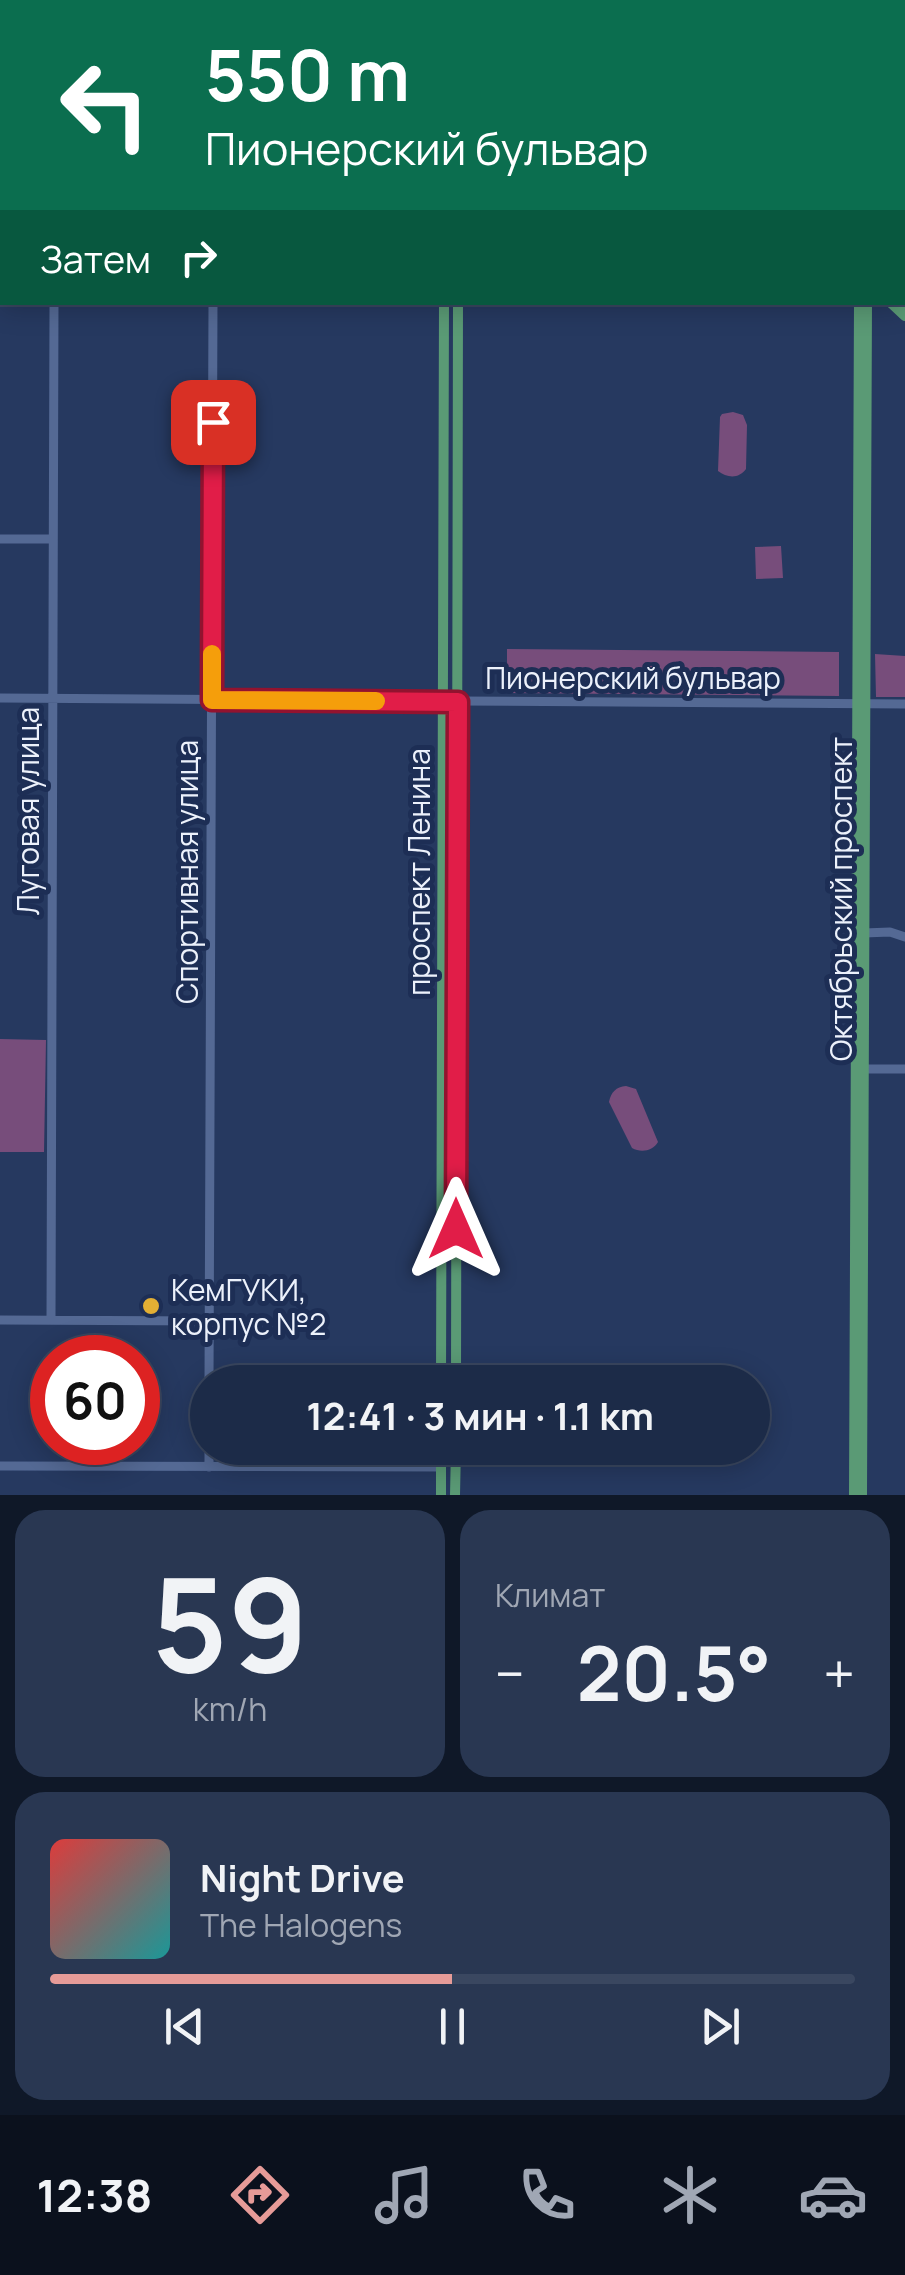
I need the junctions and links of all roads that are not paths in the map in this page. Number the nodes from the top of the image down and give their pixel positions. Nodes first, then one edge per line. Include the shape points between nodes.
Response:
1 (54, 305) edge
2 (214, 305) edge
3 (444, 305) edge
4 (458, 305) edge
5 (859, 305) edge
6 (867, 305) edge
7 (0, 539) edge
8 (53, 539) junction
9 (0, 698) edge
10 (53, 700) junction
11 (212, 700) junction
12 (444, 702) junction
13 (458, 702) junction
14 (861, 703) junction
15 (905, 704) edge
16 (864, 932) junction
17 (905, 936) edge
18 (860, 1069) junction
19 (905, 1069) edge
20 (457, 1088) junction
21 (443, 1090) junction
22 (0, 1320) edge
23 (51, 1320) junction
24 (209, 1321) junction
25 (209, 1365) edge
26 (441, 1365) edge
27 (456, 1365) edge
28 (0, 1466) edge
29 (208, 1467) joint
30 (440, 1467) junction
31 (455, 1467) joint
32 (440, 1495) edge
33 (455, 1495) edge
34 (854, 1495) edge
35 (862, 1495) edge

1 - 8 street, Луговая улица
2 - 11 street, Спортивная улица
3 - 12 main road, проспект Ленина
4 - 13 main road, проспект Ленина
5 - 14 main road, Октябрьский проспект
6 - 14 main road, Октябрьский проспект
7 - 8 street
8 - 10 street, Луговая улица
9 - 10 street, Пионерский бульвар
10 - 11 street, Пионерский бульвар
10 - 23 street, Луговая улица
11 - 12 street, Пионерский бульвар
11 - 24 street, Спортивная улица
12 - 13 main road, Пионерский бульвар
12 - 21 main road, проспект Ленина
13 - 14 street, Пионерский бульвар
13 - 20 main road, проспект Ленина
14 - 15 street, Пионерский бульвар
14 - 16 main road, Октябрьский проспект
14 - 18 main road, Октябрьский проспект
16 - 17 street
16 - 18 main road, Октябрьский проспект
18 - 19 street
18 - 34 main road, Октябрьский проспект
18 - 35 main road, Октябрьский проспект
20 - 21 main road
20 - 27 main road, проспект Ленина
21 - 26 main road, проспект Ленина
22 - 23 street
23 - 24 street
24 - 25 street, Спортивная улица
28 - 29 street
29 - 30 street
30 - 31 main road
30 - 32 main road
31 - 33 main road

